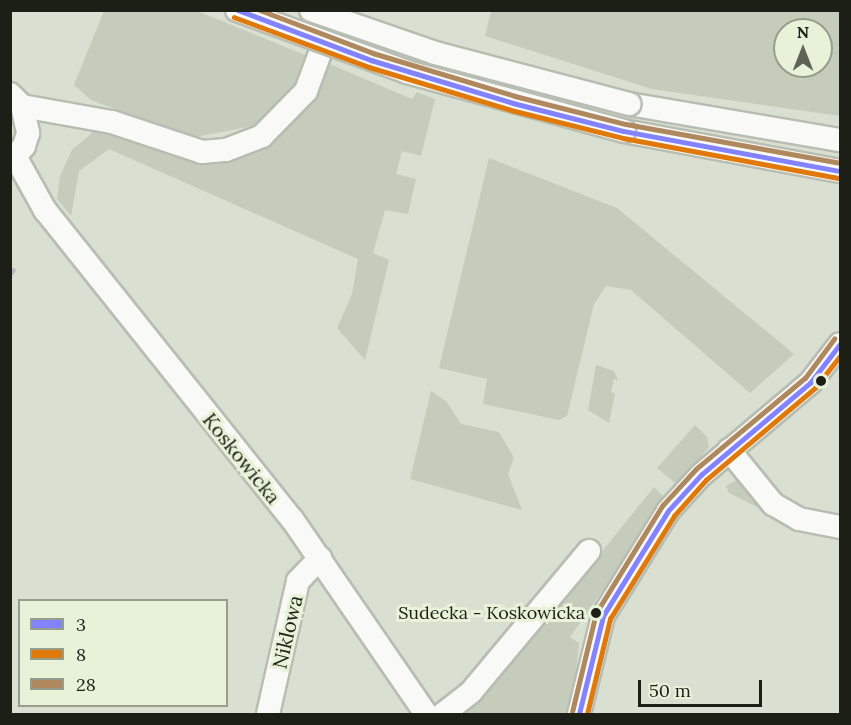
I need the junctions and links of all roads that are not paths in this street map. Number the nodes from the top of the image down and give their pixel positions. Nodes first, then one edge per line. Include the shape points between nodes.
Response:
1 (237, 10) edge
2 (311, 10) edge
3 (336, 10) edge
4 (16, 100) edge
5 (94, 118) junction
6 (28, 133) junction
7 (840, 140) edge
8 (13, 160) edge
9 (840, 171) edge
10 (10, 186) edge
11 (45, 210) junction
12 (840, 344) edge
13 (729, 450) junction
14 (840, 527) edge
15 (589, 551) dead end
16 (321, 558) junction
17 (268, 714) edge
18 (426, 714) edge
19 (444, 714) edge
20 (579, 714) edge

1 - 9 street, bridge via 407,72 624,131
2 - 7 street, bridge via 435,53 629,104
3 - 5 street via 306,91 262,136 226,150 202,152
4 - 5 street
4 - 6 street
5 - 6 street via 58,120
6 - 8 street
8 - 11 street, Koskowicka
10 - 11 street, Koskowicka via 21,198
11 - 16 street, Koskowicka
12 - 13 street via 810,383
13 - 14 street via 773,504 799,519
13 - 20 street via 668,511 620,585 591,653
15 - 19 street via 471,692
16 - 17 street, Niklowa via 298,581
16 - 18 street, Koskowicka

